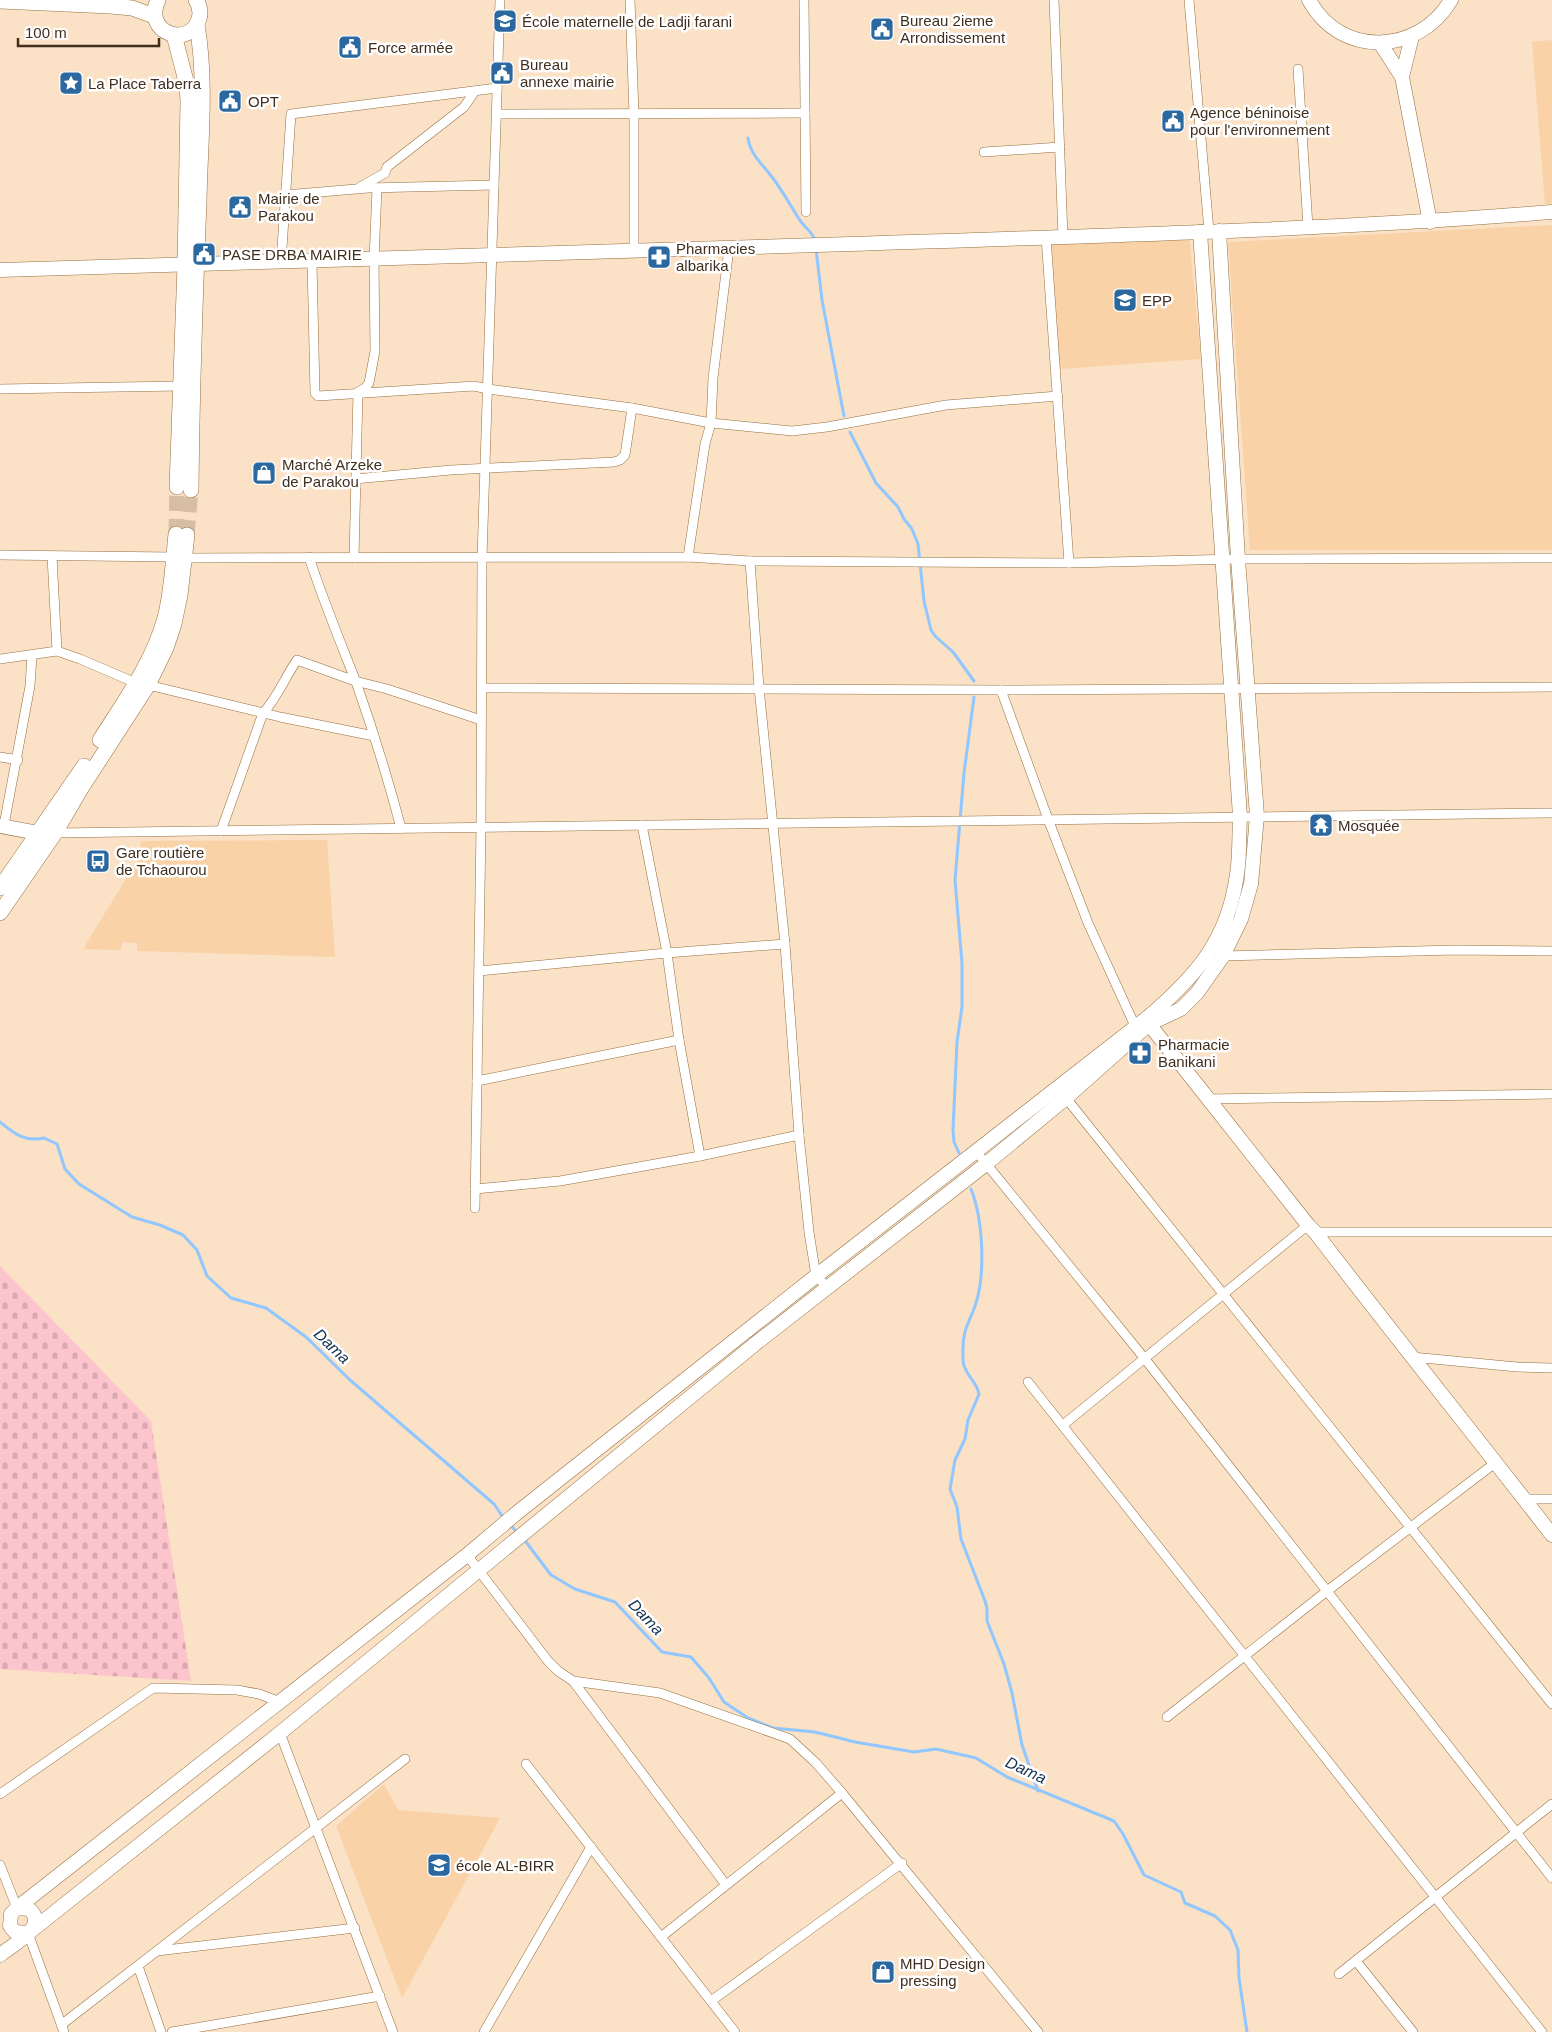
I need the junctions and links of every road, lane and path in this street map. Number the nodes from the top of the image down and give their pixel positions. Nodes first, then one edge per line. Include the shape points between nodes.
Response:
1 (158, 0) edge
2 (500, 0) edge
3 (630, 0) edge
4 (804, 0) edge
5 (1054, 0) edge
6 (1189, 0) edge
7 (1309, 0) edge
8 (1451, 0) edge
9 (0, 1) edge
10 (200, 1) edge
11 (154, 16) junction
12 (197, 25) junction
13 (174, 35) junction
14 (1412, 36) junction
15 (1380, 42) junction
16 (1298, 69) dead end
17 (1402, 76) junction
18 (497, 88) junction
19 (475, 91) junction
20 (805, 112) junction
21 (496, 114) junction
22 (634, 115) junction
23 (1060, 147) junction
24 (984, 152) dead end
25 (494, 186) junction
26 (377, 188) junction
27 (358, 189) junction
28 (285, 195) junction
29 (806, 212) dead end
30 (1552, 212) edge
31 (1430, 222) junction
32 (1308, 227) junction
33 (1210, 231) junction
34 (1063, 236) junction
35 (1046, 237) junction
36 (729, 248) junction
37 (634, 251) junction
38 (491, 256) junction
39 (374, 260) junction
40 (312, 262) junction
41 (281, 263) junction
42 (191, 266) junction
43 (0, 270) edge
44 (180, 386) junction
45 (0, 389) edge
46 (488, 389) junction
47 (358, 392) junction
48 (1058, 396) junction
49 (632, 408) junction
50 (711, 423) junction
51 (485, 468) junction
52 (355, 478) junction
53 (181, 534) tunnel mouth
54 (0, 555) edge
55 (52, 556) junction
56 (310, 557) junction
57 (688, 557) junction
58 (180, 558) junction
59 (354, 558) junction
60 (482, 558) junction
61 (1552, 558) edge
62 (1222, 559) junction
63 (1238, 559) junction
64 (750, 561) junction
65 (1069, 563) junction
66 (58, 651) junction
67 (32, 655) junction
68 (0, 659) edge
69 (355, 681) junction
70 (142, 684) junction
71 (1552, 687) edge
72 (482, 688) junction
73 (759, 688) junction
74 (1230, 688) junction
75 (1247, 688) junction
76 (1001, 690) junction
77 (263, 713) junction
78 (481, 720) junction
79 (374, 736) junction
80 (0, 757) edge
81 (18, 760) junction
82 (1552, 813) edge
83 (1240, 816) junction
84 (1256, 816) junction
85 (1048, 819) junction
86 (773, 823) junction
87 (642, 825) junction
88 (2, 826) edge
89 (481, 827) junction
90 (401, 828) junction
91 (221, 831) junction
92 (38, 833) junction
93 (55, 833) junction
94 (0, 888) edge
95 (0, 913) edge
96 (785, 944) junction
97 (1552, 951) edge
98 (667, 953) junction
99 (1223, 956) junction
100 (479, 971) junction
101 (1148, 1021) junction
102 (1135, 1026) junction
103 (679, 1040) junction
104 (478, 1081) junction
105 (1552, 1094) edge
106 (1066, 1098) junction
107 (1208, 1099) junction
108 (799, 1135) junction
109 (975, 1150) junction
110 (700, 1156) junction
111 (986, 1164) junction
112 (475, 1189) junction
113 (475, 1208) dead end
114 (1311, 1228) junction
115 (1552, 1232) edge
116 (816, 1276) junction
117 (827, 1287) junction
118 (1224, 1294) junction
119 (1412, 1357) junction
120 (1145, 1359) junction
121 (1552, 1368) edge
122 (1028, 1382) dead end
123 (1063, 1425) junction
124 (1495, 1463) junction
125 (1526, 1499) junction
126 (1552, 1499) edge
127 (1411, 1527) junction
128 (1552, 1535) edge
129 (468, 1555) junction
130 (480, 1570) junction
131 (1327, 1591) junction
132 (1244, 1656) junction
133 (573, 1681) junction
134 (280, 1702) junction
135 (1552, 1704) edge
136 (1167, 1717) dead end
137 (280, 1734) junction
138 (405, 1759) dead end
139 (526, 1764) dead end
140 (842, 1793) junction
141 (0, 1794) edge
142 (1552, 1804) edge
143 (316, 1828) junction
144 (1517, 1833) junction
145 (590, 1847) junction
146 (902, 1863) junction
147 (0, 1865) edge
148 (1552, 1878) edge
149 (726, 1885) junction
150 (1436, 1897) junction
151 (15, 1910) junction
152 (0, 1921) edge
153 (355, 1928) junction
154 (30, 1932) junction
155 (661, 1936) junction
156 (156, 1951) junction
157 (0, 1955) edge
158 (1356, 1962) junction
159 (138, 1966) junction
160 (1339, 1974) dead end
161 (380, 1996) junction
162 (711, 2001) junction
163 (63, 2028) edge
164 (731, 2030) edge
165 (161, 2032) edge
166 (172, 2032) edge
167 (393, 2032) edge
168 (484, 2032) edge
169 (1038, 2032) edge
170 (1413, 2032) edge
171 (1542, 2032) edge

1 - 11 main road
2 - 18 street
3 - 22 street
4 - 20 street
5 - 23 street
6 - 33 street
7 - 15 street via 1318,15 1336,30 1357,39
8 - 14 street via 1435,20
9 - 11 main road via 132,8
10 - 12 main road
11 - 13 main road via 165,32
12 - 13 main road via 182,35
12 - 42 main road via 202,86
13 - 42 main road via 187,85
14 - 15 street
14 - 17 street
15 - 17 street
16 - 32 street
17 - 31 street
18 - 19 street
18 - 21 street
19 - 27 street via 464,107 387,167 385,173
19 - 28 street via 291,114
20 - 22 street
20 - 29 street
21 - 22 street
21 - 25 street
22 - 37 street
23 - 24 street
23 - 34 street
25 - 26 street
25 - 38 street
26 - 27 street
26 - 39 street
27 - 28 street
28 - 41 street
30 - 31 street
31 - 32 street
32 - 33 street
33 - 34 street
33 - 62 street
33 - 63 street
34 - 35 street
35 - 36 street
35 - 48 street
36 - 37 street
36 - 50 street via 713,378
37 - 38 street
38 - 39 street
38 - 46 street
39 - 40 street
39 - 47 street via 374,352 369,382
40 - 41 street
40 - 47 street via 315,392 318,396
41 - 42 street
42 - 43 street
42 - 44 main road
42 - 44 main road via 184,489
44 - 45 street
46 - 47 street via 460,385
46 - 49 street
46 - 51 street
47 - 52 street
48 - 50 street via 946,405 810,429
48 - 65 street
49 - 50 street
49 - 51 street via 625,455 620,460
50 - 57 street
51 - 52 street
51 - 60 street
52 - 59 street
53 - 58 main road
54 - 55 street
55 - 58 street
55 - 66 street
56 - 58 street
56 - 59 street
56 - 69 street
57 - 60 street
57 - 64 street
58 - 70 main road via 165,619
59 - 60 street
60 - 72 street
61 - 63 street
62 - 63 street
62 - 65 street
62 - 74 street
63 - 75 street
64 - 65 street
64 - 73 street
66 - 67 street
66 - 70 street
67 - 68 street
67 - 81 street
69 - 77 street via 297,660
69 - 78 street
69 - 79 street
70 - 77 street
70 - 92 main road
70 - 93 main road
71 - 75 street
72 - 73 street
72 - 78 street
73 - 76 street
73 - 86 street
74 - 75 street
74 - 76 street
74 - 83 street
75 - 84 street
76 - 85 street
77 - 79 street
77 - 91 street
78 - 89 street
79 - 90 street
80 - 81 street
81 - 88 street
82 - 84 street
83 - 84 street
83 - 85 street
83 - 101 street via 1237,873 1222,930 1209,954 1187,982
84 - 99 street via 1251,884 1241,919
85 - 86 street
85 - 102 street via 1088,923
86 - 87 street
86 - 96 street
87 - 89 street
87 - 98 street
88 - 92 street
89 - 90 street
89 - 100 street
90 - 91 street
91 - 93 street
92 - 93 street
92 - 94 main road
93 - 95 main road
96 - 98 street
96 - 108 street
97 - 99 street
98 - 100 street
98 - 103 street
99 - 101 street via 1197,993 1181,1008
100 - 104 street
101 - 102 street
101 - 106 street
101 - 107 street
102 - 109 street
103 - 104 street
103 - 110 street
104 - 112 street
105 - 107 street
106 - 111 street
106 - 118 street
107 - 114 street
108 - 110 street
108 - 116 street
109 - 111 street
109 - 116 street
110 - 112 street via 560,1181
111 - 117 street
111 - 120 street
112 - 113 street
114 - 115 street
114 - 118 street
114 - 119 street
116 - 117 street
116 - 129 street
117 - 130 street
118 - 120 street
118 - 127 street
119 - 121 street via 1517,1368
119 - 124 street
120 - 123 street
120 - 131 street
122 - 123 street
123 - 132 street
124 - 125 street
124 - 127 street
125 - 126 street
125 - 128 street
127 - 131 street
127 - 135 street
129 - 130 street
129 - 134 street
130 - 133 street via 548,1660
130 - 137 street
131 - 132 street
131 - 144 street
132 - 136 street
132 - 150 street
133 - 140 street via 660,1693 790,1739
133 - 149 street
134 - 141 street via 236,1690 153,1688
134 - 151 street
137 - 143 street
137 - 154 street
138 - 143 street
139 - 145 street
140 - 146 street
140 - 149 street
142 - 144 street
143 - 153 street
143 - 156 street
144 - 148 street
144 - 150 street
145 - 155 street
145 - 168 street
146 - 162 street
146 - 169 street
147 - 151 street
149 - 155 street
150 - 158 street
150 - 171 street
151 - 152 street
151 - 154 street via 9,1918 10,1926 15,1932
151 - 154 street via 25,1908 33,1912 36,1919
153 - 156 street
153 - 161 street
154 - 157 street
154 - 163 street
155 - 162 street
156 - 159 street
158 - 160 street
158 - 170 street
159 - 163 street
159 - 165 street
161 - 166 street
161 - 167 street
162 - 164 street

